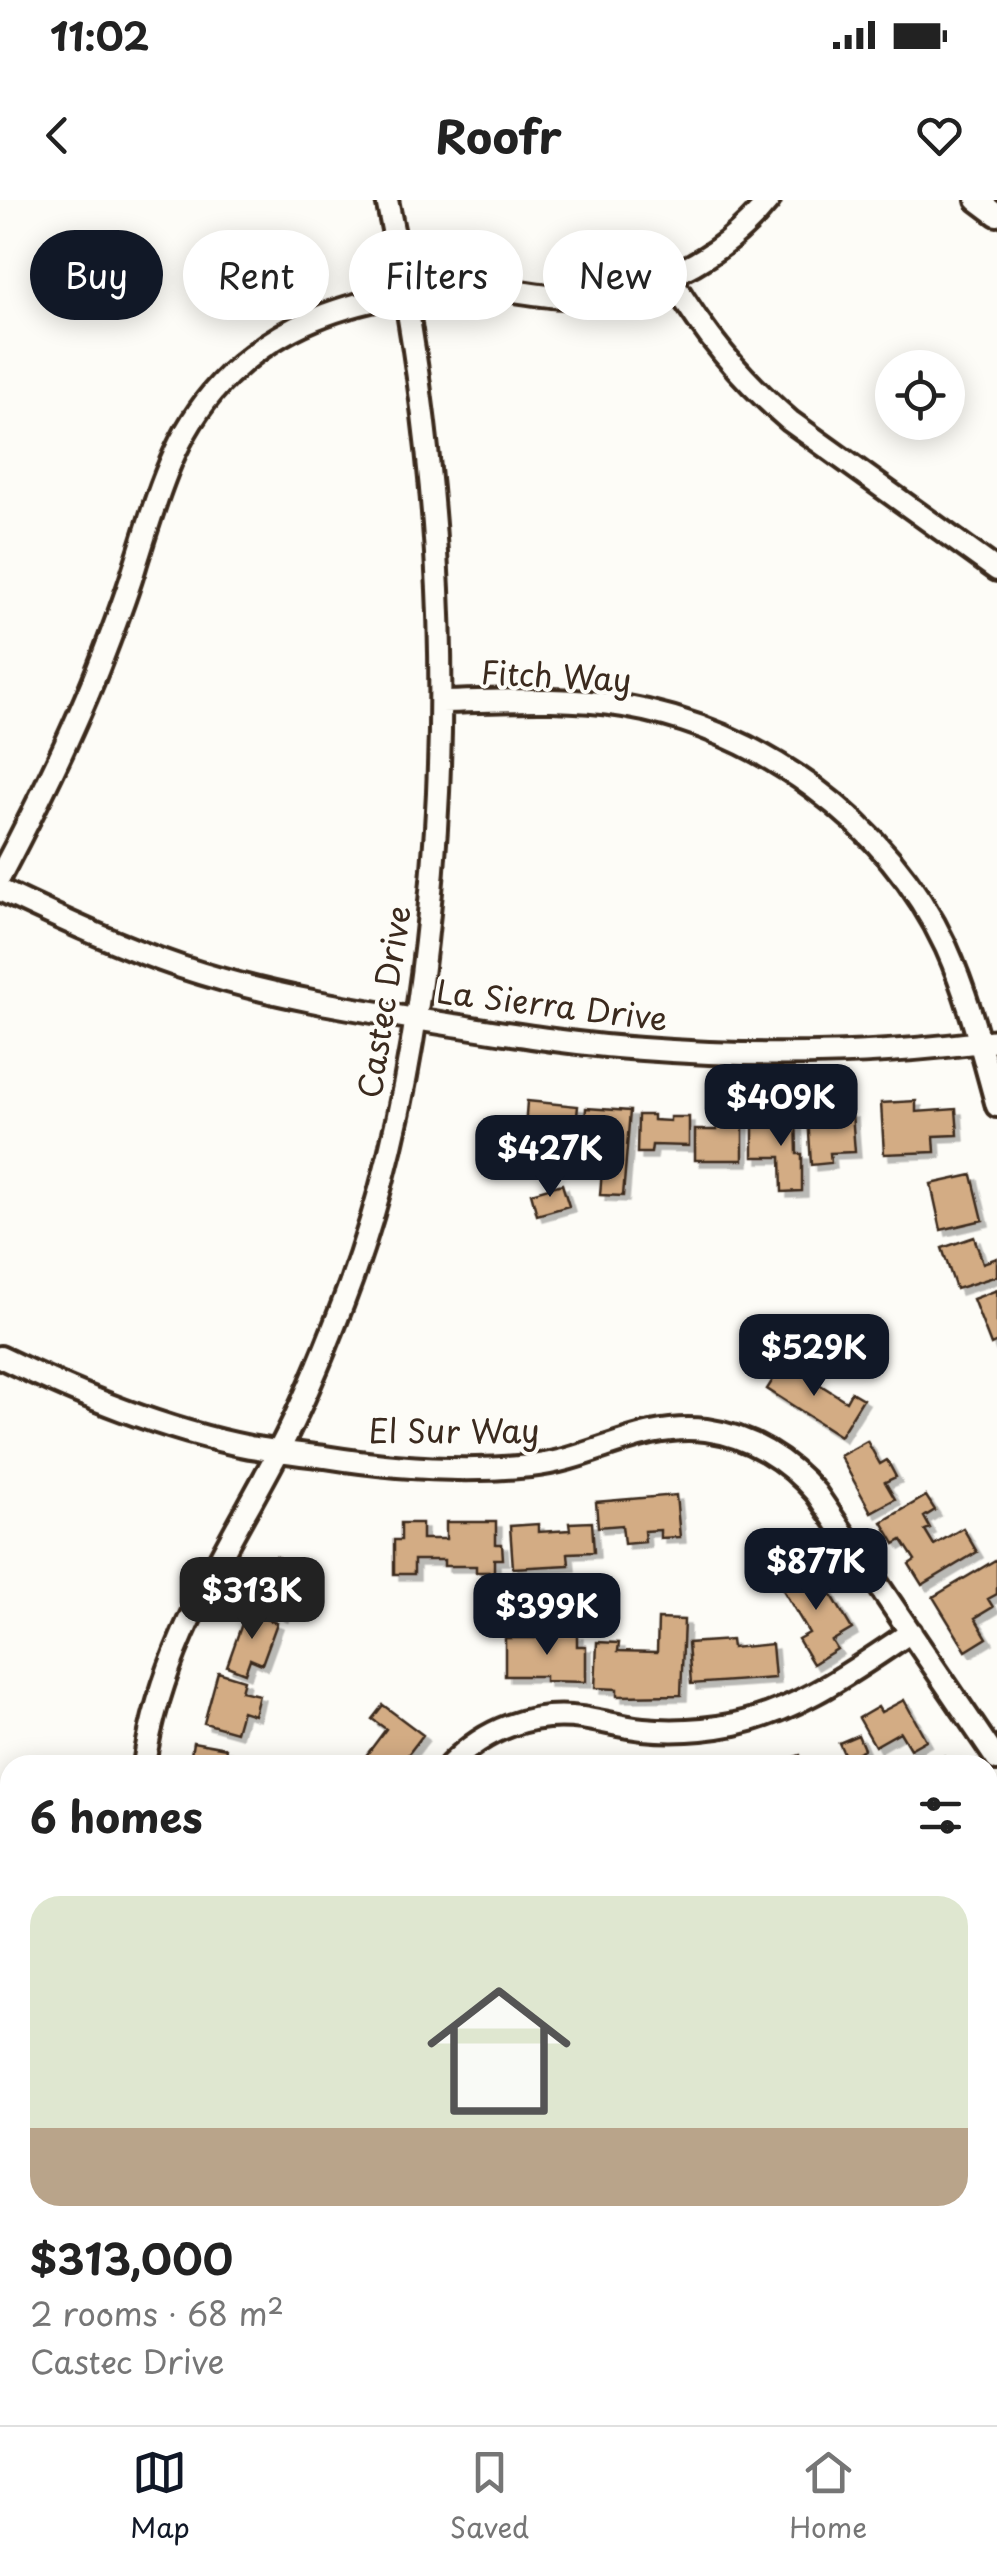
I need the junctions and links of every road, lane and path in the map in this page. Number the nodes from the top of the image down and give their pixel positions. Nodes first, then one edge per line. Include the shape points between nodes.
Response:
1 (387, 200) edge
2 (769, 200) edge
3 (977, 200) edge
4 (997, 214) edge
5 (393, 230) edge
6 (687, 267) edge
7 (687, 303) edge
8 (349, 306) edge
9 (411, 320) edge
10 (997, 570) edge
11 (441, 702) junction
12 (0, 876) edge
13 (0, 890) edge
14 (416, 1019) junction
15 (988, 1041) edge
16 (997, 1106) edge
17 (0, 1357) edge
18 (279, 1450) junction
19 (911, 1632) junction
20 (146, 1755) edge
21 (459, 1755) edge
22 (994, 1755) edge

1 - 5 street, Castec Drive
2 - 6 street via 729,241
3 - 4 street
7 - 10 street via 712,342 790,421
8 - 12 street via 274,339 228,375 176,446 81,710
9 - 11 street, Castec Drive via 432,488
11 - 14 street, Castec Drive via 433,877
11 - 15 street, Fitch Way via 575,701 653,712 740,743 793,773 864,832 922,903
13 - 14 street, La Sierra Drive via 181,967 317,1003
14 - 15 street, La Sierra Drive via 548,1040 728,1054 878,1052
14 - 18 street, Castec Drive via 368,1230
15 - 16 street, Fitch Way
17 - 18 street, El Sur Way via 125,1412
18 - 19 street, El Sur Way via 477,1470 558,1463 676,1428 732,1436 772,1454 806,1482
18 - 20 street, Castec Drive via 186,1622
19 - 21 street via 826,1689 737,1724 642,1730 544,1717 495,1731
19 - 22 street, El Sur Way

